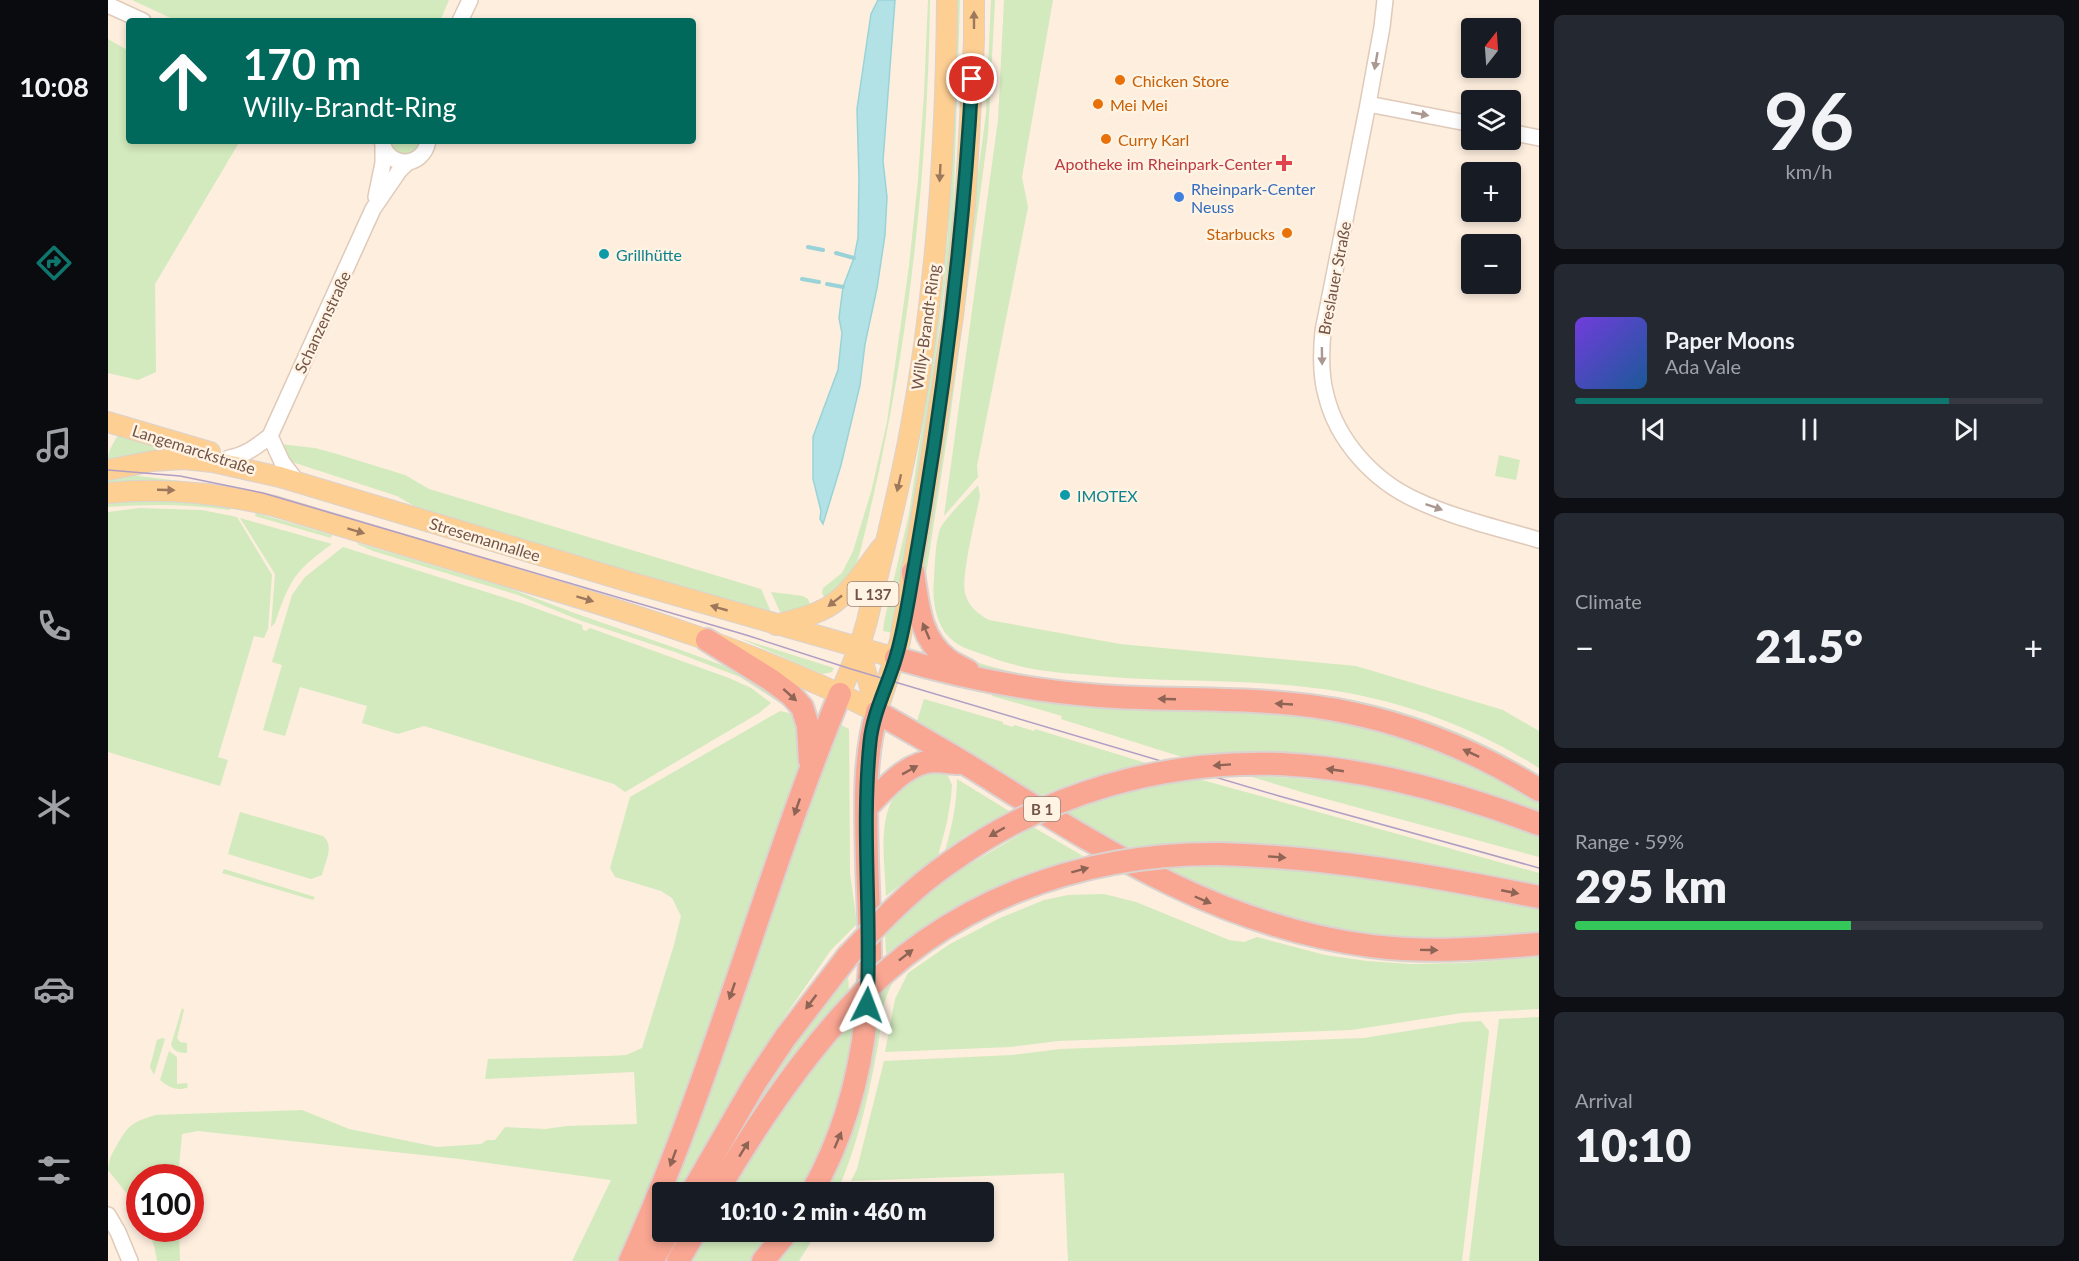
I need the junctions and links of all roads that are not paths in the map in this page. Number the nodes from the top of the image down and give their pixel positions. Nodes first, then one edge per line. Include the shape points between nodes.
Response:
1 (470, 0) edge
2 (947, 0) edge
3 (974, 0) edge
4 (1385, 0) edge
5 (108, 5) edge
6 (136, 18) edge
7 (461, 18) edge
8 (1368, 104) junction
9 (1461, 122) edge
10 (1521, 134) edge
11 (1539, 138) edge
12 (382, 144) edge
13 (427, 144) edge
14 (412, 161) junction
15 (373, 209) junction
16 (108, 422) edge
17 (270, 436) junction
18 (229, 458) junction
19 (108, 470) edge
20 (289, 480) junction
21 (108, 493) edge
22 (1539, 540) edge
23 (886, 541) junction
24 (913, 572) junction
25 (776, 625) junction
26 (707, 640) junction
27 (859, 648) junction
28 (893, 665) junction
29 (984, 681) junction
30 (869, 682) junction
31 (840, 694) junction
32 (877, 712) junction
33 (966, 764) junction
34 (809, 772) junction
35 (1539, 790) edge
36 (866, 808) junction
37 (1539, 824) edge
38 (1539, 897) edge
39 (1539, 944) edge
40 (698, 1182) edge
41 (723, 1182) edge
42 (818, 1182) edge
43 (108, 1215) edge
44 (663, 1242) edge
45 (689, 1242) edge
46 (779, 1242) edge
47 (130, 1261) edge
48 (630, 1261) edge
49 (652, 1261) edge
50 (678, 1261) edge
51 (764, 1261) edge

1 - 7 street
2 -> 23 main road, Willy-Brandt-Ring / L 137 via 939,196 930,301 911,426
24 -> 3 main road, Willy-Brandt-Ring / L 137 via 965,204
4 -> 8 street, Breslauer Straße
5 - 6 street
8 -> 9 street
8 -> 22 street, Breslauer Straße via 1323,331 1322,374 1332,414 1355,452 1400,492 1433,507
10 - 11 street
12 - 14 street, Schanzenstraße via 394,160
12 - 15 street, Schanzenstraße via 381,176
13 - 14 street, Schanzenstraße via 422,155
14 - 15 street, Schanzenstraße via 399,171
15 - 17 street, Schanzenstraße
16 - 18 main road, Langemarckstraße
17 - 18 street via 253,449
17 - 20 street
18 - 20 main road, Langemarckstraße
19 - 20 main road, Stresemannallee via 183,459
25 -> 20 main road, Stresemannallee
21 -> 26 main road, Stresemannallee via 184,490 262,503
23 -> 25 main road via 835,603 810,616
23 - 27 main road, Willy-Brandt-Ring / L 137
24 - 28 main road, Willy-Brandt-Ring / L 137
29 -> 24 highway via 947,659 932,644 924,631
25 - 27 main road, Stresemannallee
26 - 31 main road, Stresemannallee
26 -> 34 highway via 771,680 802,707 808,726
27 - 28 main road, Stresemannallee
27 - 30 main road
27 - 31 main road, L 137
28 - 29 highway
28 - 30 main road
28 - 32 main road, L 137
35 -> 29 highway via 1441,739 1349,712 1296,705 1101,696
30 - 31 main road
30 - 32 main road
31 - 32 main road, Stresemannallee
31 - 34 highway
32 - 33 highway
32 - 36 highway via 870,743
36 -> 33 highway via 898,776 917,765 934,761
33 -> 39 highway via 1151,875 1257,920 1332,939 1416,950
34 -> 48 highway via 672,1162
42 -> 36 highway via 841,1132 862,1050 870,961
37 -> 40 highway, B 1, bridge via 1389,779 1281,764 1225,764 1157,772 1048,806 948,863 883,919 848,956 755,1083
41 -> 38 highway, bridge via 801,1065 880,976 929,938 986,904 1056,876 1128,860 1219,854 1362,865
43 - 47 street
44 - 49 highway
45 - 50 highway
46 - 51 highway

